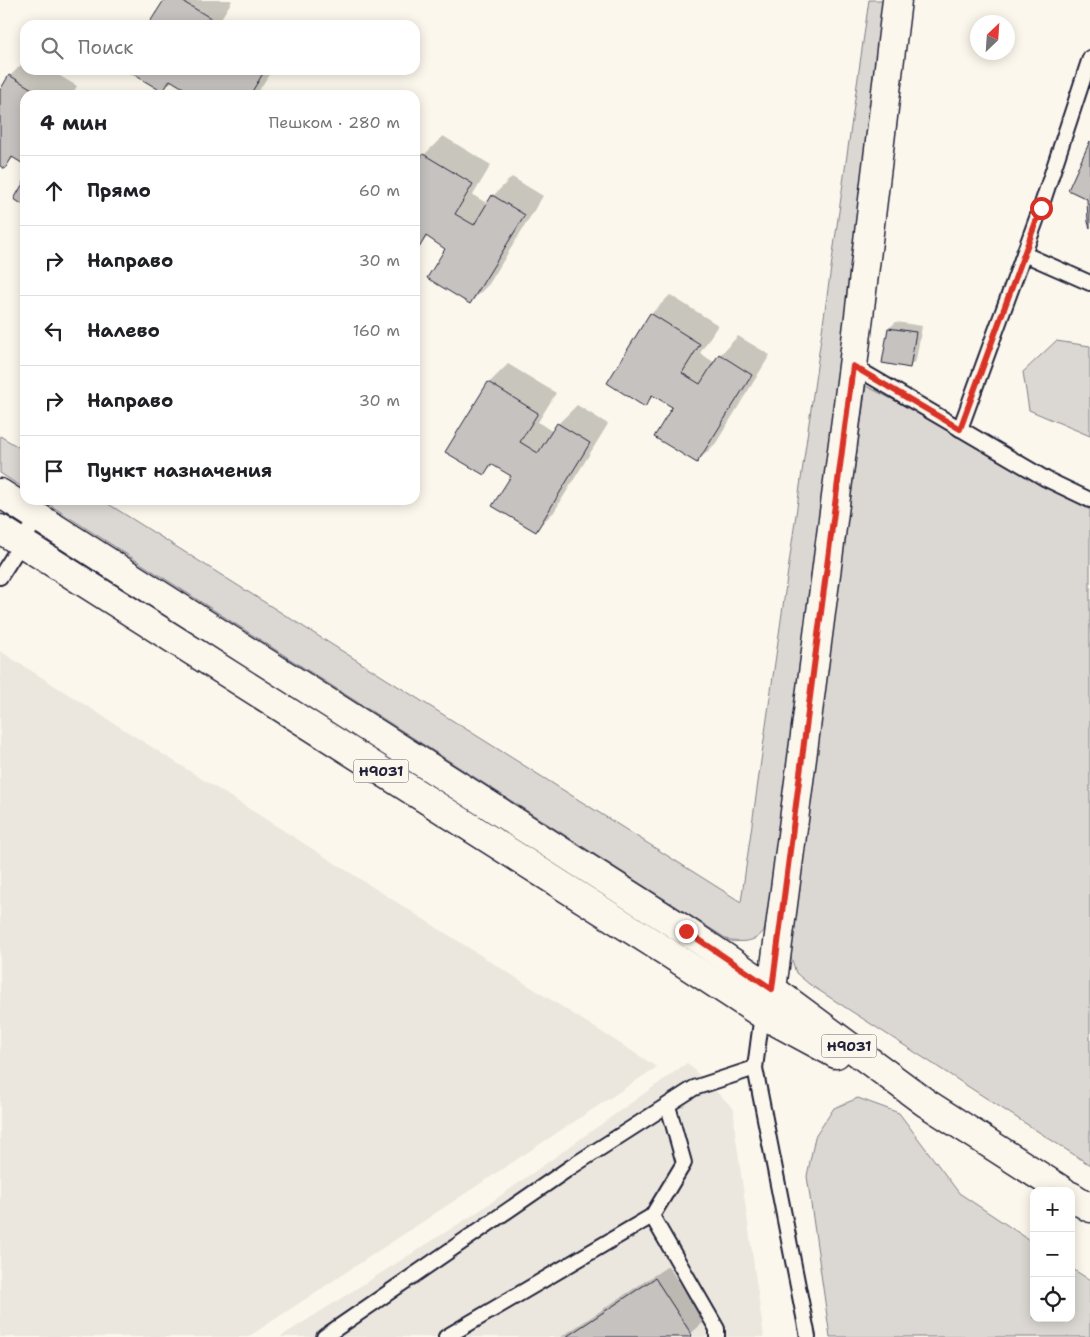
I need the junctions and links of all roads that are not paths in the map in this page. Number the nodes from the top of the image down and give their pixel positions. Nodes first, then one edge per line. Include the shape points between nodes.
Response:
1 (897, 0) edge
2 (1090, 58) edge
3 (1024, 254) junction
4 (1090, 283) edge
5 (853, 366) junction
6 (960, 429) junction
7 (0, 493) edge
8 (1090, 500) edge
9 (38, 517) junction
10 (11, 536) edge
11 (0, 577) edge
12 (772, 989) junction
13 (762, 1014) junction
14 (755, 1068) junction
15 (926, 1103) junction
16 (668, 1106) junction
17 (1057, 1187) edge
18 (1075, 1199) edge
19 (1090, 1208) edge
20 (652, 1216) junction
21 (324, 1337) edge
22 (446, 1337) edge
23 (717, 1337) edge
24 (808, 1337) edge

1 - 5 main road
2 - 3 lane
3 - 4 lane
3 - 6 lane
5 - 6 lane
5 - 12 main road
6 - 8 lane via 1046,479
7 - 9 main road, Н9031
9 - 10 lane
9 - 12 main road, Н9031
10 - 11 lane
10 - 13 main road, Н9031
12 - 13 main road
12 - 15 main road, Н9031
13 - 14 lane
13 - 15 main road, Н9031
14 - 16 lane via 694,1088
14 - 24 lane
15 - 17 main road, Н9031
16 - 20 lane via 684,1163
16 - 21 lane via 571,1167
18 - 19 main road
20 - 22 lane
20 - 23 lane via 717,1329

